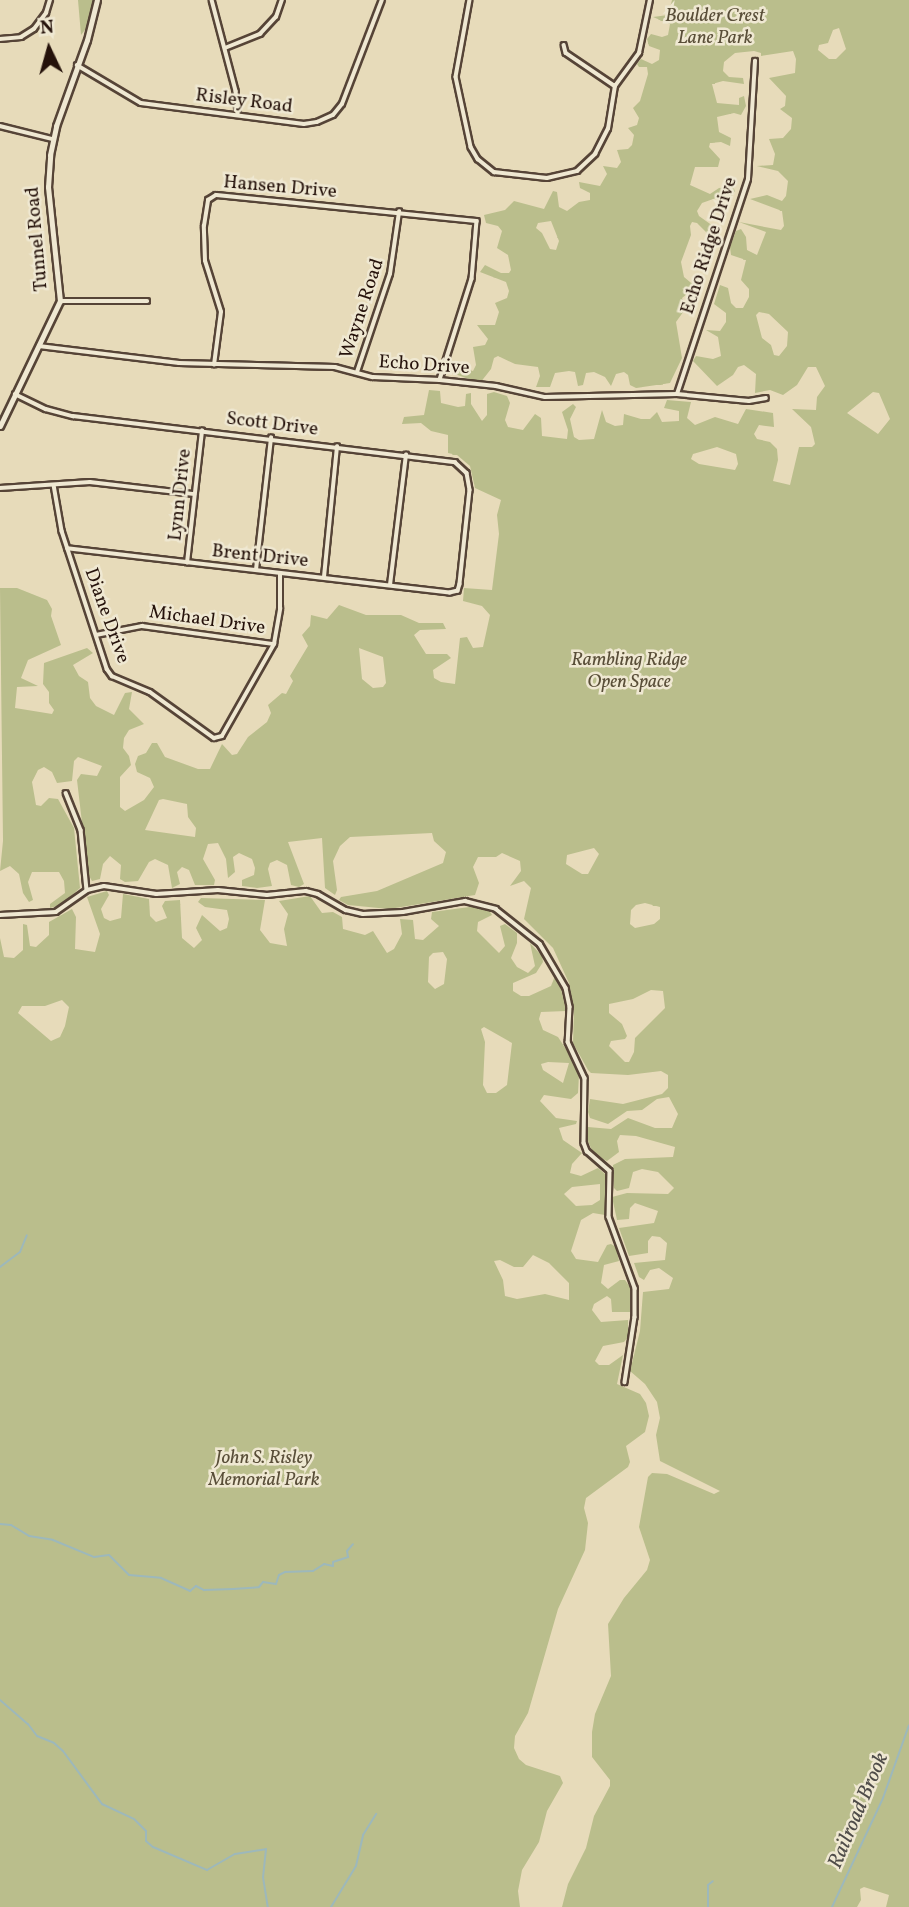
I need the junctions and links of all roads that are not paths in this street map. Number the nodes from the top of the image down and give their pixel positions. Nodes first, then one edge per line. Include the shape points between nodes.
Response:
1 (50, 0) edge
2 (97, 0) edge
3 (212, 0) edge
4 (282, 0) edge
5 (382, 0) edge
6 (470, 0) edge
7 (650, 0) edge
8 (0, 39) edge
9 (564, 45) dead end
10 (225, 48) junction
11 (755, 61) dead end
12 (77, 65) junction
13 (615, 86) junction
14 (238, 115) junction
15 (0, 126) edge
16 (52, 139) junction
17 (399, 212) junction
18 (60, 301) junction
19 (147, 301) dead end
20 (39, 346) junction
21 (214, 365) junction
22 (357, 373) junction
23 (440, 380) junction
24 (15, 394) junction
25 (677, 394) junction
26 (766, 398) dead end
27 (0, 426) edge
28 (202, 431) junction
29 (271, 438) junction
30 (337, 447) junction
31 (407, 455) junction
32 (54, 485) junction
33 (0, 488) edge
34 (194, 494) junction
35 (68, 550) junction
36 (187, 562) junction
37 (256, 570) junction
38 (280, 574) junction
39 (324, 578) junction
40 (390, 585) junction
41 (450, 593) joint
42 (96, 635) junction
43 (274, 644) junction
44 (66, 793) dead end
45 (87, 890) junction
46 (0, 915) edge
47 (625, 1382) dead end

1 - 8 street via 47,13 34,29 21,37
2 - 12 main road, Tunnel Road
3 - 10 street
4 - 10 street via 276,17 260,34
5 - 14 street, Risley Road via 348,92 334,115 304,124
6 - 13 street via 458,56 457,90 471,147 494,172 547,178 565,176 587,165 608,129
7 - 13 street via 639,53
9 - 13 street via 566,52
10 - 14 street
11 - 25 street, Echo Ridge Drive via 748,179
12 - 14 street, Risley Road via 141,103
12 - 16 main road, Tunnel Road
15 - 16 street
16 - 18 main road, Tunnel Road via 48,187
17 - 21 street, Hansen Drive via 211,196 204,251 221,310
17 - 22 street, Wayne Road via 390,274
17 - 23 street, Hansen Drive via 477,221 472,279
18 - 19 street
18 - 20 main road, Tunnel Road
20 - 21 street, Echo Drive
20 - 24 main road, Tunnel Road
21 - 22 street, Echo Drive via 304,365
22 - 23 street, Echo Drive
23 - 25 street, Echo Drive via 545,397
24 - 27 main road, Tunnel Road
24 - 28 street, Scott Drive via 57,413
25 - 26 street, Echo Drive via 749,401
28 - 29 street, Scott Drive
28 - 34 street, Lynn Drive
29 - 30 street, Scott Drive
29 - 37 street
30 - 31 street, Scott Drive
30 - 39 street
31 - 40 street
31 - 41 street, Scott Drive via 463,467 470,490 466,529 460,584 458,591
32 - 33 street
32 - 34 street via 98,483
32 - 35 street, Diane Drive
34 - 36 street, Lynn Drive
35 - 36 street, Brent Drive
35 - 42 street, Diane Drive
36 - 37 street, Brent Drive
37 - 38 street, Brent Drive
38 - 39 street, Brent Drive
38 - 43 street
39 - 40 street, Brent Drive
40 - 41 street, Brent Drive
42 - 43 street, Michael Drive via 142,626
42 - 43 street, Diane Drive via 112,676 150,692 200,731 219,739
44 - 45 street via 81,831
45 - 46 street via 56,912
45 - 47 street via 109,886 156,894 226,890 267,895 306,891 350,911 376,914 472,901 496,909 535,939 566,988 568,1042 584,1077 584,1143 610,1171 609,1217 635,1288

